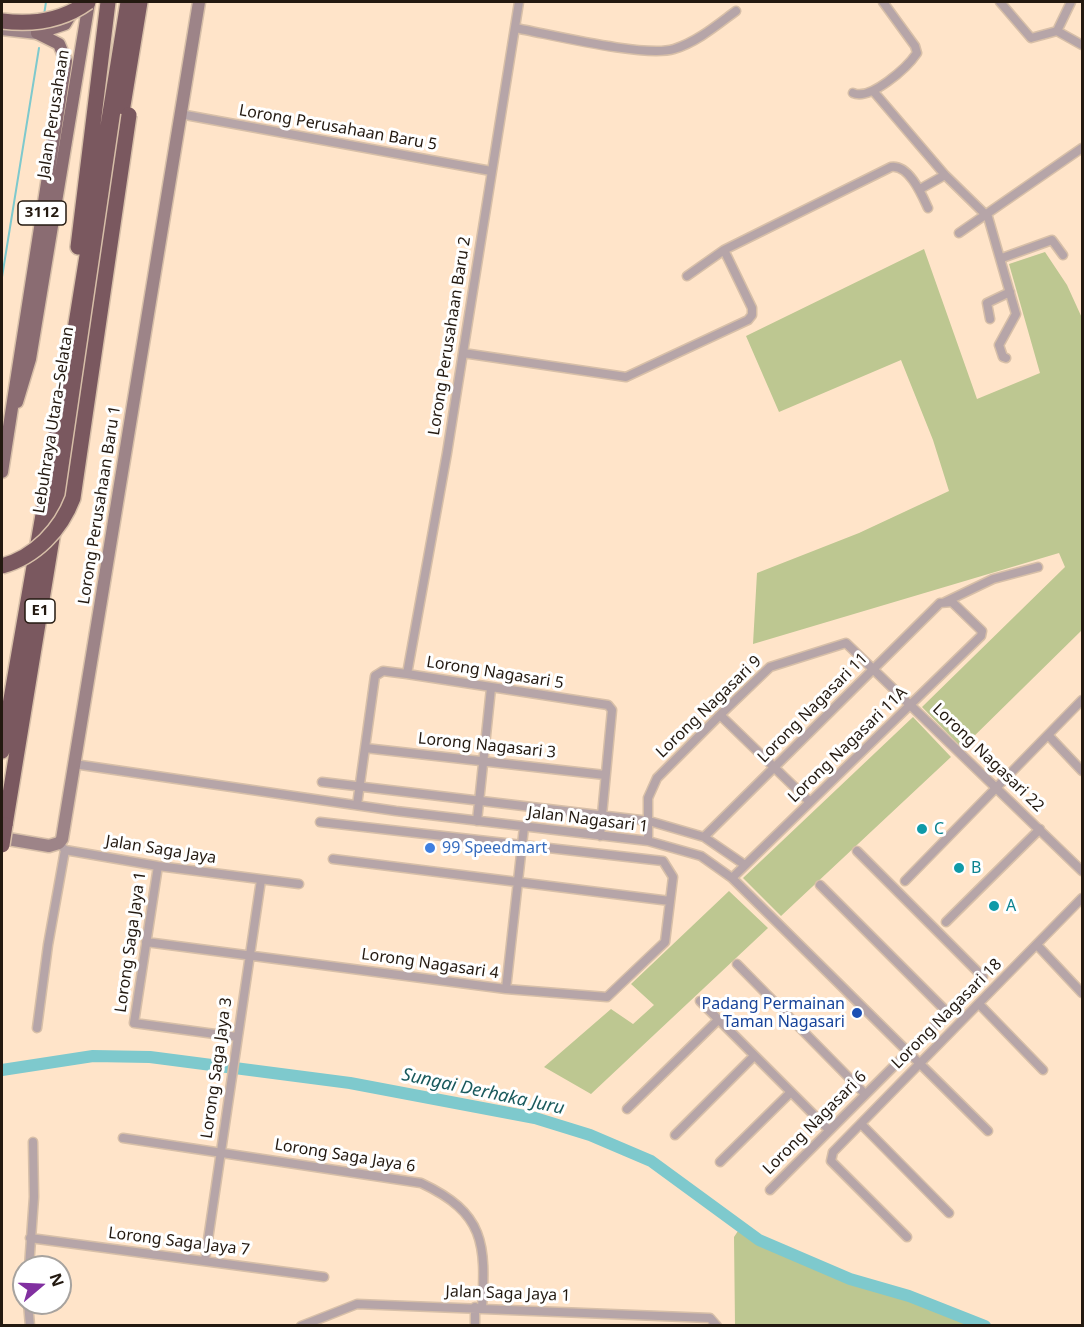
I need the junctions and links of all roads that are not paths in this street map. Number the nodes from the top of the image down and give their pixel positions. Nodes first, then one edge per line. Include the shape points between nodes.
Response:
1 (76, 2) edge
2 (88, 2) edge
3 (108, 2) edge
4 (128, 2) edge
5 (140, 2) edge
6 (199, 2) edge
7 (519, 2) edge
8 (883, 2) edge
9 (1000, 2) edge
10 (1071, 2) edge
11 (736, 11) dead end
12 (2, 21) edge
13 (515, 28) junction
14 (2, 29) edge
15 (1057, 31) junction
16 (37, 33) junction
17 (1083, 45) edge
18 (126, 86) junction
19 (874, 92) junction
20 (854, 93) dead end
21 (180, 114) junction
22 (1083, 148) edge
23 (491, 171) junction
24 (945, 175) junction
25 (920, 189) junction
26 (928, 208) dead end
27 (986, 215) junction
28 (959, 233) dead end
29 (724, 250) junction
30 (1063, 255) dead end
31 (1002, 258) junction
32 (687, 276) dead end
33 (1010, 292) junction
34 (35, 294) junction
35 (990, 319) dead end
36 (75, 330) junction
37 (463, 353) junction
38 (1006, 358) dead end
39 (2, 472) edge
40 (2, 566) edge
41 (1038, 567) dead end
42 (945, 602) junction
43 (846, 643) joint
44 (874, 668) junction
45 (407, 674) junction
46 (492, 688) junction
47 (1083, 700) edge
48 (911, 704) junction
49 (720, 715) junction
50 (1048, 735) junction
51 (365, 748) junction
52 (2, 751) edge
53 (484, 761) junction
54 (75, 764) junction
55 (775, 768) junction
56 (1083, 771) edge
57 (605, 775) junction
58 (322, 782) dead end
59 (359, 787) junction
60 (997, 787) junction
61 (480, 801) junction
62 (810, 802) junction
63 (357, 805) junction
64 (602, 814) junction
65 (649, 820) junction
66 (477, 821) junction
67 (320, 822) dead end
68 (524, 827) junction
69 (1040, 829) junction
70 (3, 832) edge
71 (600, 836) junction
72 (704, 837) junction
73 (648, 841) junction
74 (2, 845) edge
75 (522, 845) junction
76 (62, 846) junction
77 (857, 851) dead end
78 (333, 859) dead end
79 (158, 866) junction
80 (745, 866) junction
81 (1083, 871) edge
82 (732, 878) junction
83 (261, 880) junction
84 (905, 881) dead end
85 (518, 882) junction
86 (300, 884) dead end
87 (820, 885) dead end
88 (1083, 898) edge
89 (670, 901) junction
90 (946, 922) dead end
91 (146, 942) junction
92 (1037, 945) junction
93 (249, 955) junction
94 (737, 964) dead end
95 (506, 989) junction
96 (1083, 993) edge
97 (700, 1001) dead end
98 (979, 1004) junction
99 (947, 1012) junction
100 (718, 1020) junction
101 (37, 1028) dead end
102 (237, 1037) junction
103 (907, 1052) junction
104 (754, 1056) junction
105 (919, 1064) junction
106 (1043, 1070) dead end
107 (791, 1092) junction
108 (865, 1094) junction
109 (627, 1108) dead end
110 (861, 1124) junction
111 (829, 1130) junction
112 (988, 1131) dead end
113 (675, 1135) dead end
114 (123, 1138) dead end
115 (33, 1142) dead end
116 (220, 1152) junction
117 (720, 1162) dead end
118 (770, 1190) dead end
119 (949, 1213) dead end
120 (907, 1237) dead end
121 (30, 1238) junction
122 (29, 1255) edge
123 (205, 1260) junction
124 (324, 1277) dead end
125 (478, 1307) junction
126 (717, 1324) edge
127 (301, 1326) edge
128 (475, 1326) edge

1 - 16 main road, Jalan Perusahaan via 65,24
2 - 12 highway, bridge via 44,21
2 - 34 main road, Jalan Perusahaan / 3112
3 - 36 highway via 72,295
4 - 36 highway, Lebuhraya Utara–Selatan / E1
5 - 18 highway, Lebuhraya Utara–Selatan / E1
6 - 21 street, Lorong Perusahaan Baru 1
7 - 13 street, Lorong Perusahaan Baru 2
8 - 19 street via 917,51
9 - 15 street via 1031,38
10 - 15 street
11 - 13 street via 704,35 672,49 641,50
13 - 23 street, Lorong Perusahaan Baru 2
14 - 16 street
15 - 17 street
16 - 34 main road, Jalan Perusahaan / 3112 via 59,44 66,61
18 - 40 highway, bridge via 129,115 73,498 61,522 44,541
18 - 70 highway, Lebuhraya Utara–Selatan / E1
19 - 20 street via 862,96
19 - 24 street
21 - 23 street, Lorong Perusahaan Baru 5
21 - 54 street, Lorong Perusahaan Baru 1
22 - 27 street
23 - 37 street, Lorong Perusahaan Baru 2
24 - 25 street
24 - 27 street
25 - 26 street
25 - 29 street via 897,167
27 - 28 street
27 - 31 street
29 - 32 street
29 - 37 street via 752,315 626,377
30 - 31 street via 1052,240
31 - 33 street
33 - 35 street via 987,303
33 - 38 street via 1016,314 999,345
34 - 39 main road, Jalan Perusahaan / 3112 via 13,393 14,408
36 - 52 highway, Lebuhraya Utara–Selatan / E1
37 - 45 street, Lorong Perusahaan Baru 2
41 - 42 street, Lorong Nagasari 11 via 993,579
42 - 44 street, Lorong Nagasari 11 via 928,613
42 - 48 street, Lorong Nagasari 11A via 952,602 982,631 981,636
43 - 44 street, Lorong Nagasari 22
43 - 49 street, Lorong Nagasari 9 via 770,667
44 - 48 street, Lorong Nagasari 22
44 - 55 street, Lorong Nagasari 11
45 - 46 street, Lorong Nagasari 5
45 - 51 street, Lorong Nagasari 5 via 382,671 375,676
46 - 53 street
46 - 57 street, Lorong Nagasari 5 via 608,705 612,710
47 - 50 street
48 - 60 street, Lorong Nagasari 22
48 - 62 street, Lorong Nagasari 11A
49 - 55 street
49 - 65 street, Lorong Nagasari 9 via 657,778 648,798
50 - 56 street
50 - 60 street
51 - 53 street, Lorong Nagasari 3
51 - 59 street
53 - 57 street, Lorong Nagasari 3
53 - 61 street
54 - 63 street, Jalan Nagasari 1
54 - 76 street, Lorong Perusahaan Baru 1
55 - 62 street
55 - 72 street, Lorong Nagasari 11
57 - 64 street
58 - 59 street, Jalan Nagasari 1
59 - 61 street, Jalan Nagasari 1
59 - 63 street
60 - 69 street, Lorong Nagasari 22
60 - 84 street
61 - 64 street, Jalan Nagasari 1
61 - 66 street
62 - 80 street, Lorong Nagasari 11A
63 - 66 street, Jalan Nagasari 1
64 - 65 street, Jalan Nagasari 1
64 - 71 street
65 - 72 street, Jalan Nagasari 1
65 - 73 street, Lorong Nagasari 9
66 - 68 street, Jalan Nagasari 1
67 - 75 street
68 - 71 street, Jalan Nagasari 1
68 - 75 street
69 - 81 street, Lorong Nagasari 22
69 - 90 street
70 - 74 highway, Lebuhraya Utara–Selatan / E1, bridge
70 - 76 street via 49,846
71 - 73 street, Jalan Nagasari 1
72 - 80 street, Jalan Nagasari 1
73 - 82 street, Jalan Nagasari 1 via 700,856
75 - 85 street
75 - 89 street via 663,861 673,877
76 - 79 street, Jalan Saga Jaya
76 - 101 street
77 - 99 street, Lorong Nagasari 6 via 983,977
78 - 85 street
79 - 83 street, Jalan Saga Jaya
79 - 91 street, Lorong Saga Jaya 1
80 - 82 street, Lorong Nagasari 11A
82 - 103 street, Jalan Nagasari 1
83 - 86 street, Jalan Saga Jaya
83 - 93 street, Lorong Saga Jaya 3
85 - 89 street
85 - 95 street
87 - 99 street
88 - 92 street, Lorong Nagasari 18
89 - 95 street, Lorong Nagasari 4 via 665,942 607,997
91 - 93 street, Lorong Nagasari 4
91 - 102 street, Lorong Saga Jaya 1 via 134,1023
92 - 96 street
92 - 98 street, Lorong Nagasari 18
93 - 95 street, Lorong Nagasari 4
93 - 102 street, Lorong Saga Jaya 3
94 - 108 street
97 - 100 street
98 - 105 street, Lorong Nagasari 18
98 - 106 street
99 - 103 street, Lorong Nagasari 6
100 - 104 street
100 - 109 street
102 - 116 street, Lorong Saga Jaya 3
103 - 105 street, Jalan Nagasari 1
103 - 108 street, Lorong Nagasari 6
104 - 107 street
104 - 113 street
105 - 110 street, Lorong Nagasari 18
105 - 112 street, Jalan Nagasari 1
107 - 111 street
107 - 117 street
108 - 111 street, Lorong Nagasari 6
110 - 119 street
110 - 120 street, Lorong Nagasari 18 via 833,1152 831,1161
111 - 118 street, Lorong Nagasari 6
114 - 116 street, Lorong Saga Jaya 6
115 - 121 street
116 - 123 street, Lorong Saga Jaya 3
116 - 125 street, Lorong Saga Jaya 6 via 421,1183 432,1188 465,1213 478,1231 484,1264
121 - 122 street
121 - 123 street, Lorong Saga Jaya 7
123 - 124 street, Lorong Saga Jaya 7
125 - 126 street, Jalan Saga Jaya 1 via 710,1318
125 - 127 street, Jalan Saga Jaya 1 via 357,1304
125 - 128 street, Lorong Saga Jaya 6

